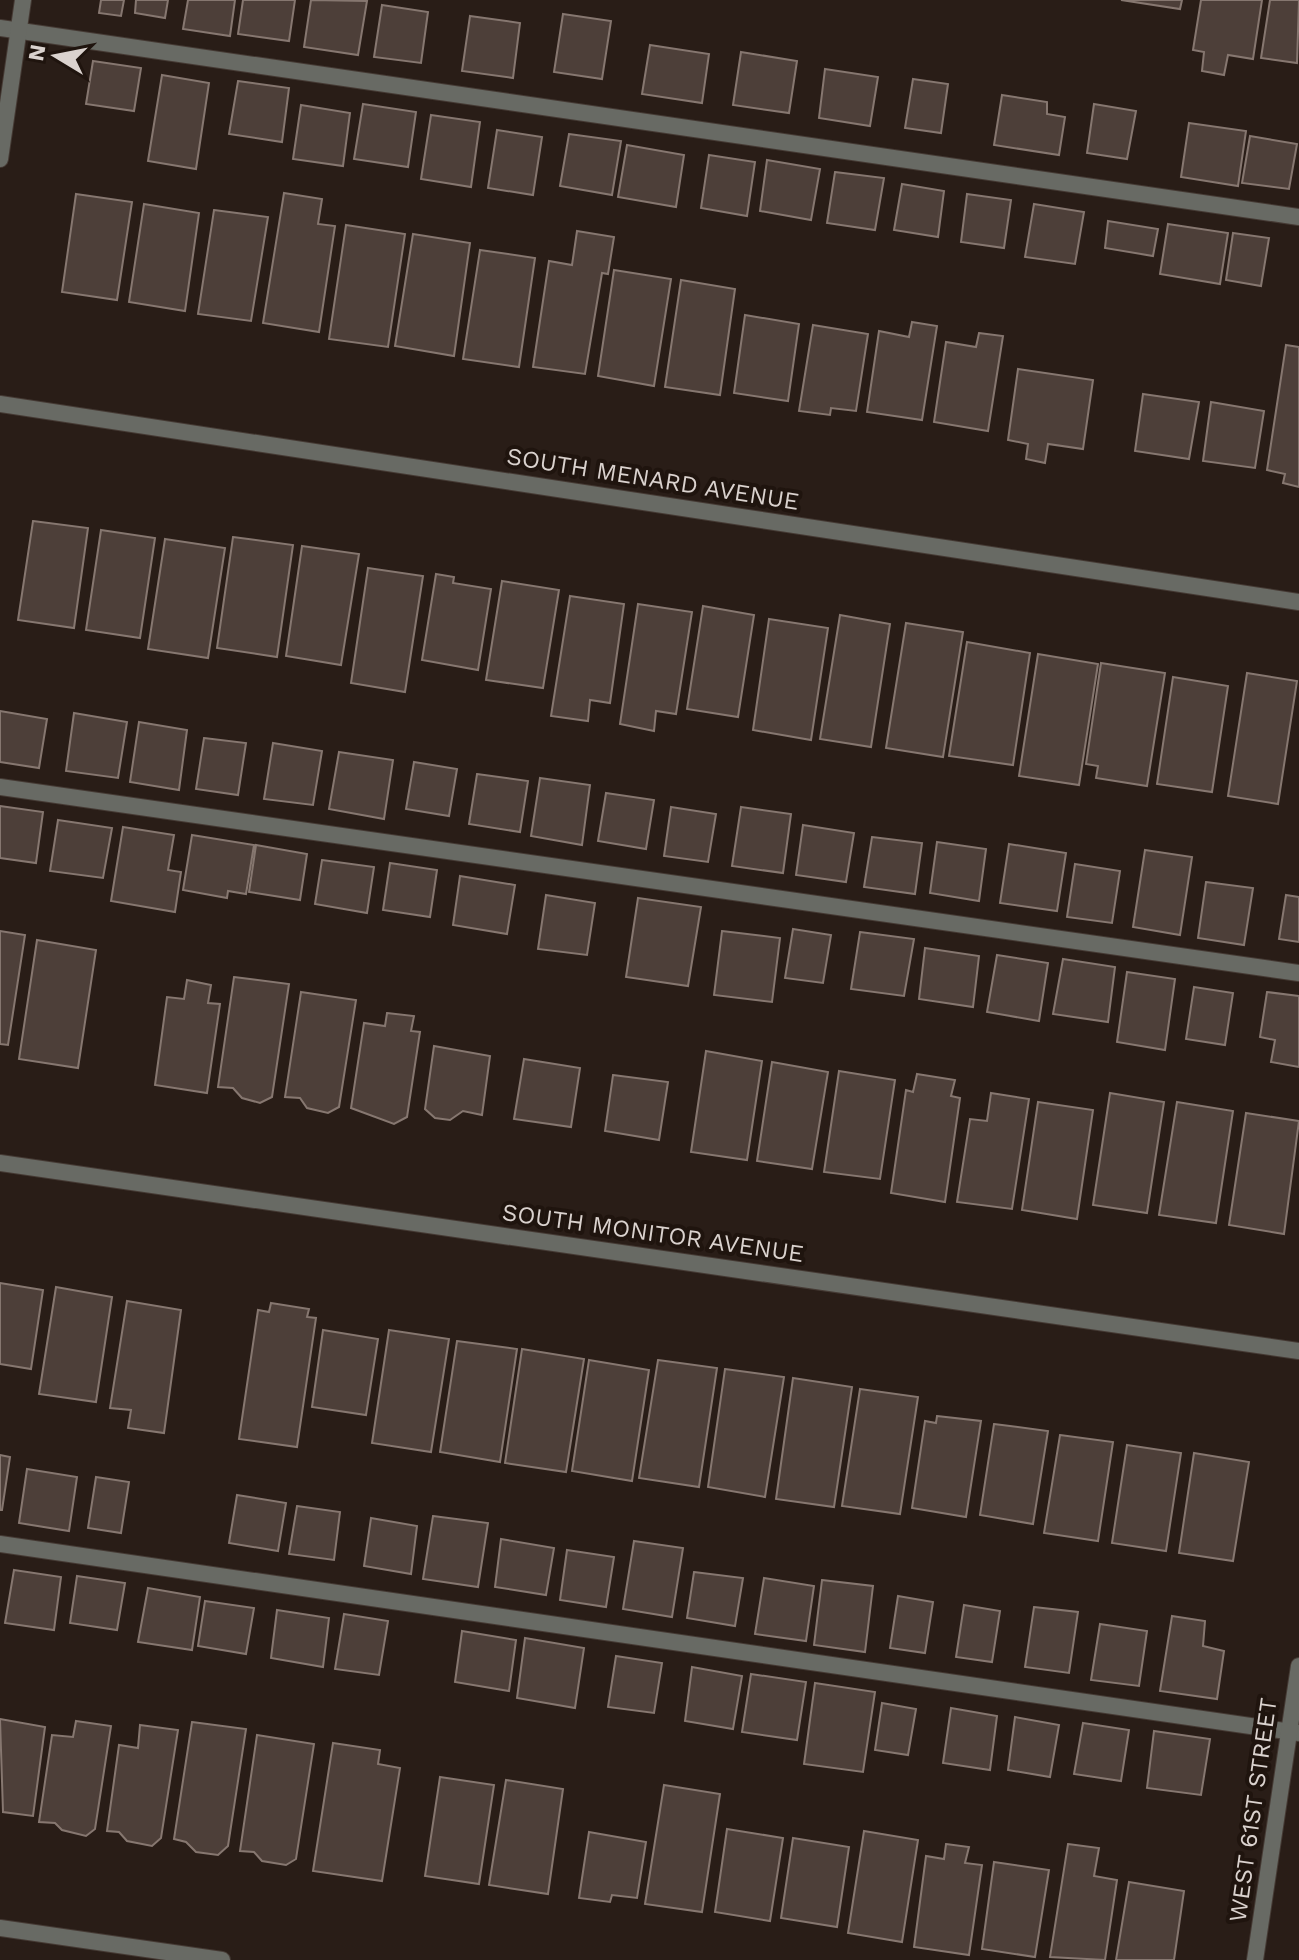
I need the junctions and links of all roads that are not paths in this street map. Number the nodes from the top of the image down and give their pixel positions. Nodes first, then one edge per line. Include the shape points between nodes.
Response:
1 (23, 0) edge
2 (0, 28) edge
3 (19, 31) junction
4 (0, 159) edge
5 (1299, 217) edge
6 (0, 404) edge
7 (1299, 602) edge
8 (0, 787) edge
9 (1299, 973) edge
10 (0, 1163) edge
11 (1299, 1351) edge
12 (0, 1544) edge
13 (1299, 1666) edge
14 (1294, 1732) edge
15 (0, 1928) edge
16 (222, 1960) edge
17 (1255, 1960) edge

1 - 3 street
2 - 3 street
3 - 4 street
3 - 5 street
6 - 7 street, SOUTH MENARD AVENUE
8 - 9 street
10 - 11 street, SOUTH MONITOR AVENUE
12 - 14 street
13 - 14 street, WEST 61ST STREET
14 - 17 street, WEST 61ST STREET
15 - 16 street

